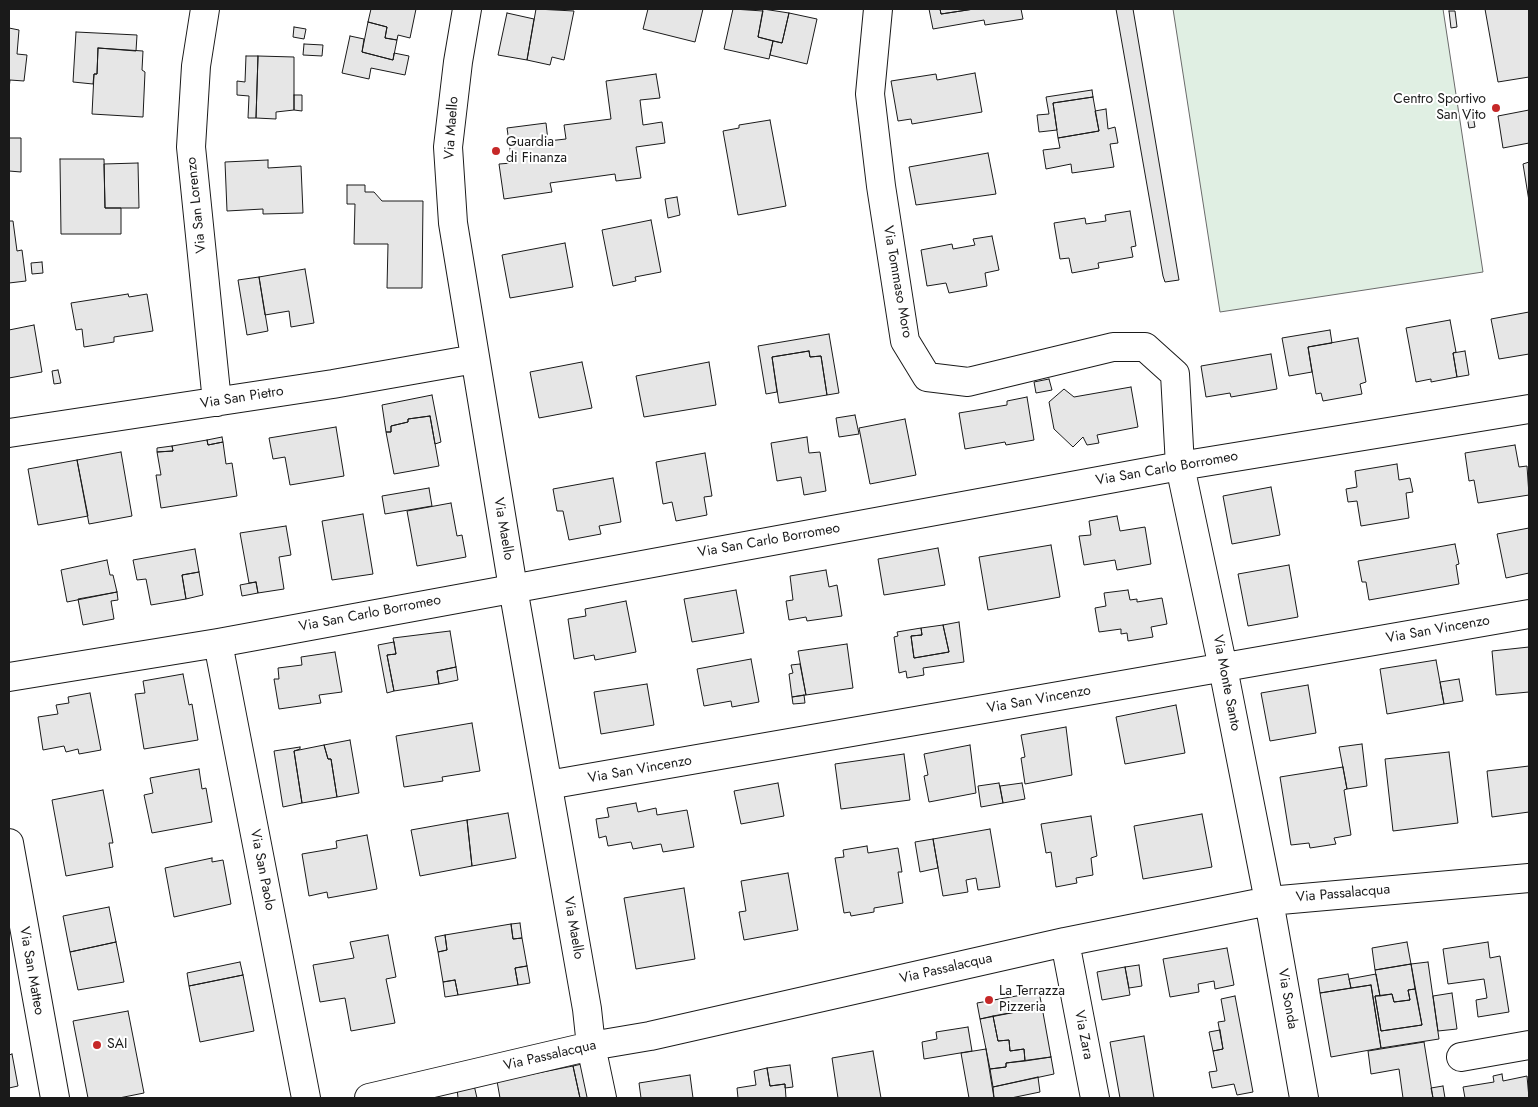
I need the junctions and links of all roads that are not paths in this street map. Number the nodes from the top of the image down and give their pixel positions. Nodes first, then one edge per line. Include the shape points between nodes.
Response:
1 (204, 9) edge
2 (467, 9) edge
3 (878, 9) edge
4 (475, 359) junction
5 (217, 402) junction
6 (1529, 409) edge
7 (9, 433) edge
8 (1180, 466) junction
9 (513, 588) junction
10 (1529, 614) edge
11 (218, 643) junction
12 (1223, 668) junction
13 (9, 677) edge
14 (548, 785) junction
15 (9, 843) edge
16 (1529, 878) edge
17 (1269, 901) junction
18 (1065, 942) junction
19 (1529, 1045) edge
20 (591, 1046) junction
21 (1461, 1057) dead end
22 (55, 1098) edge
23 (306, 1098) edge
24 (368, 1098) edge
25 (602, 1098) edge
26 (1095, 1098) edge
27 (1304, 1098) edge

1 - 5 street, Via San Lorenzo via 196,66 191,147
2 - 4 street, Via Maello via 448,147 453,223
3 - 8 street, Via Tommaso Moro via 870,94 881,186 905,341 927,377 968,382 1112,347 1145,347 1176,374
4 - 5 street, Via San Pietro
4 - 9 street, Via Maello
5 - 7 street, Via San Pietro
6 - 8 street, Via San Carlo Borromeo
8 - 9 street, Via San Carlo Borromeo
8 - 12 street, Via Monte Santo
9 - 11 street, Via San Carlo Borromeo
9 - 14 street, Via Maello
10 - 12 street, Via San Vincenzo
11 - 13 street, Via San Carlo Borromeo
11 - 23 street, Via San Paolo
12 - 14 street, Via San Vincenzo
12 - 17 street, Via Monte Santo
14 - 20 street, Via Maello
15 - 22 street, Via San Matteo
16 - 17 street, Via Passalacqua
17 - 18 street, Via Passalacqua
17 - 27 street, Via Sonda
18 - 20 street, Via Passalacqua via 650,1036
18 - 26 street, Via Zara
19 - 21 street
20 - 24 street, Via Passalacqua
20 - 25 street, Via Maello

